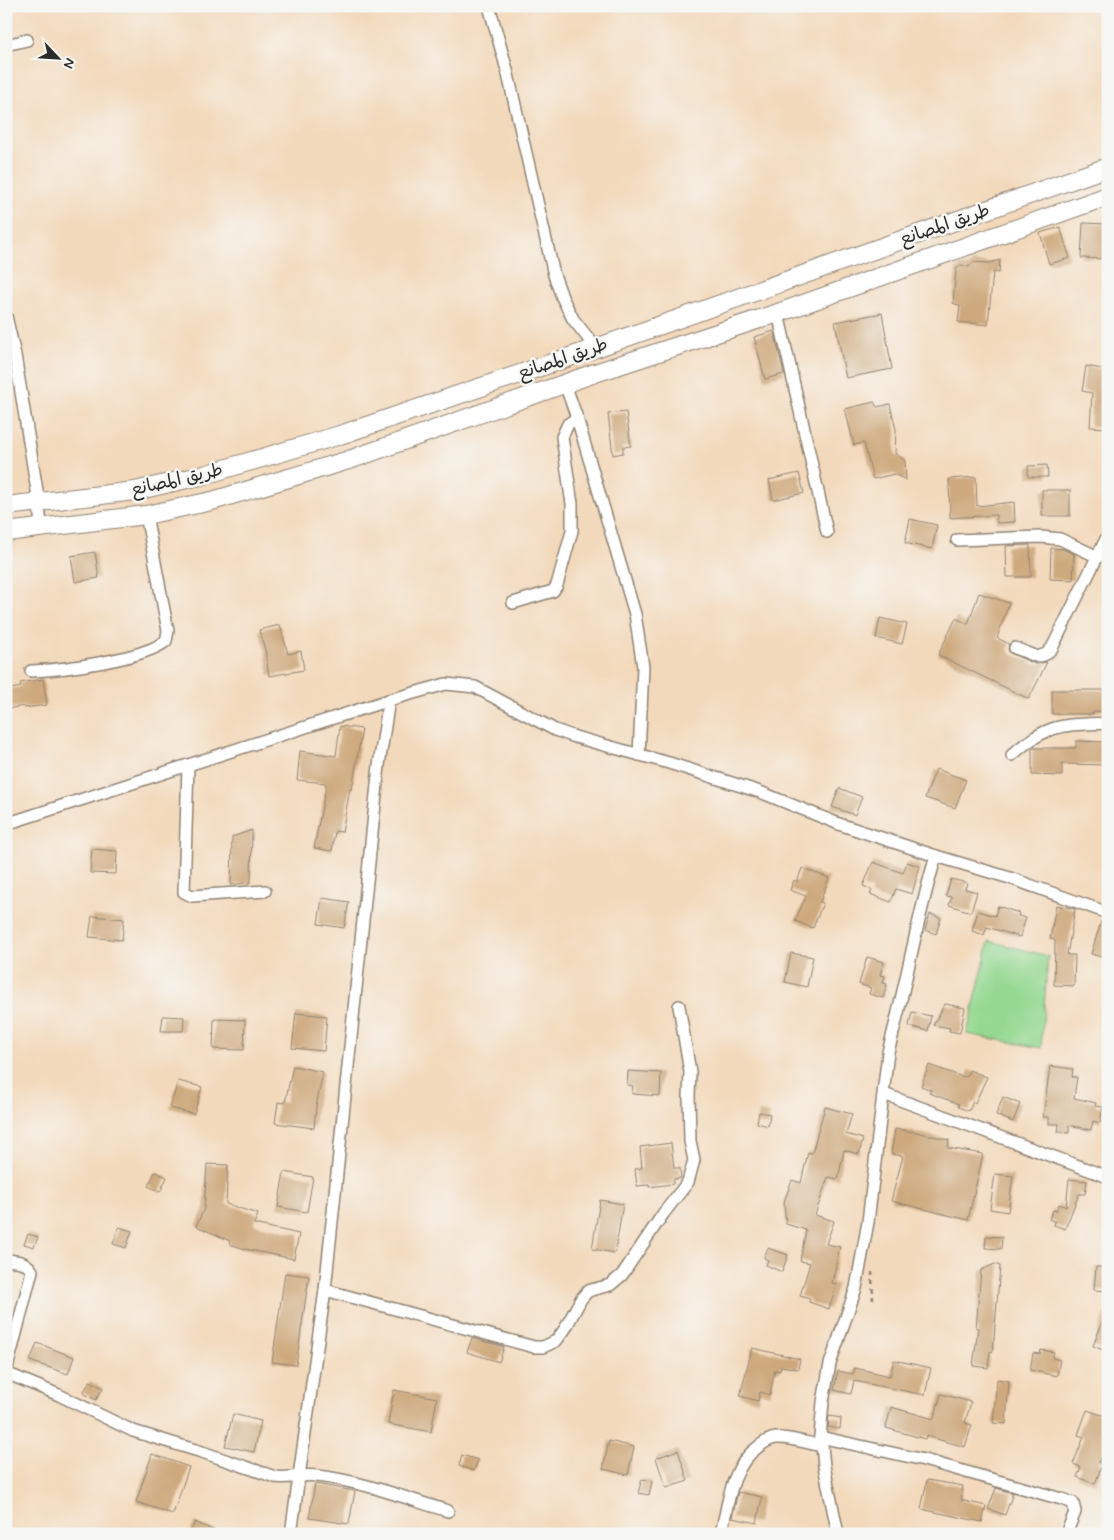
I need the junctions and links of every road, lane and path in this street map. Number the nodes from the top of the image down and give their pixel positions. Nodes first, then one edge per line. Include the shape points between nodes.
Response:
1 (489, 6) edge
2 (27, 40) dead end
3 (6, 45) edge
4 (1108, 167) edge
5 (1108, 196) edge
6 (778, 313) junction
7 (6, 316) edge
8 (596, 348) junction
9 (565, 384) junction
10 (578, 418) junction
11 (40, 503) junction
12 (6, 506) edge
13 (146, 515) junction
14 (41, 529) junction
15 (6, 532) edge
16 (827, 532) dead end
17 (1108, 535) edge
18 (957, 540) dead end
19 (1098, 557) junction
20 (513, 603) dead end
21 (1015, 648) dead end
22 (31, 671) dead end
23 (389, 700) junction
24 (1108, 723) edge
25 (639, 755) junction
26 (1012, 755) dead end
27 (188, 766) junction
28 (6, 824) edge
29 (936, 856) junction
30 (265, 891) dead end
31 (1108, 913) edge
32 (679, 1006) dead end
33 (884, 1094) junction
34 (1108, 1177) edge
35 (6, 1260) edge
36 (325, 1290) junction
37 (6, 1372) edge
38 (821, 1442) junction
39 (299, 1476) junction
40 (448, 1511) dead end
41 (291, 1534) edge
42 (721, 1534) edge
43 (838, 1534) edge
44 (1066, 1534) edge

1 - 8 street via 554,275 573,319
2 - 3 street
4 - 8 main road, طريق المصانع
5 - 6 main road, طريق المصانع
6 - 9 main road, طريق المصانع
6 - 16 street
7 - 11 street
8 - 11 main road, طريق المصانع via 340,435 204,475 135,491
9 - 10 street
9 - 13 main road, طريق المصانع via 349,460 212,501
10 - 20 street via 568,424 562,437 572,504 572,532 557,585 553,591
10 - 25 street via 635,614 643,667
11 - 12 main road, طريق المصانع
11 - 14 street
13 - 14 main road, طريق المصانع
13 - 22 street via 168,631 166,641 158,648 119,658
14 - 15 main road, طريق المصانع
17 - 19 street
18 - 19 street via 1060,539
19 - 21 street via 1052,648 1038,657
23 - 25 street via 446,684 475,687 555,730
23 - 27 street
23 - 36 street via 379,765
24 - 26 street via 1052,728 1029,740
25 - 29 street via 760,792 839,824
27 - 28 street
27 - 30 street via 184,892 192,896
29 - 31 street
29 - 33 street via 923,896 888,1052
32 - 36 street via 690,1072 690,1141 694,1160 688,1182 622,1275 610,1285 587,1292 556,1341 534,1347
33 - 34 street
33 - 38 street via 868,1222 856,1288 830,1364 822,1402
35 - 37 street via 24,1262 32,1271
36 - 39 street
37 - 39 street via 133,1431 275,1477
38 - 42 street via 774,1438 744,1459 734,1479
38 - 43 street
38 - 44 street via 924,1460 1065,1500 1073,1504 1075,1512
39 - 40 street via 340,1479
39 - 41 street

